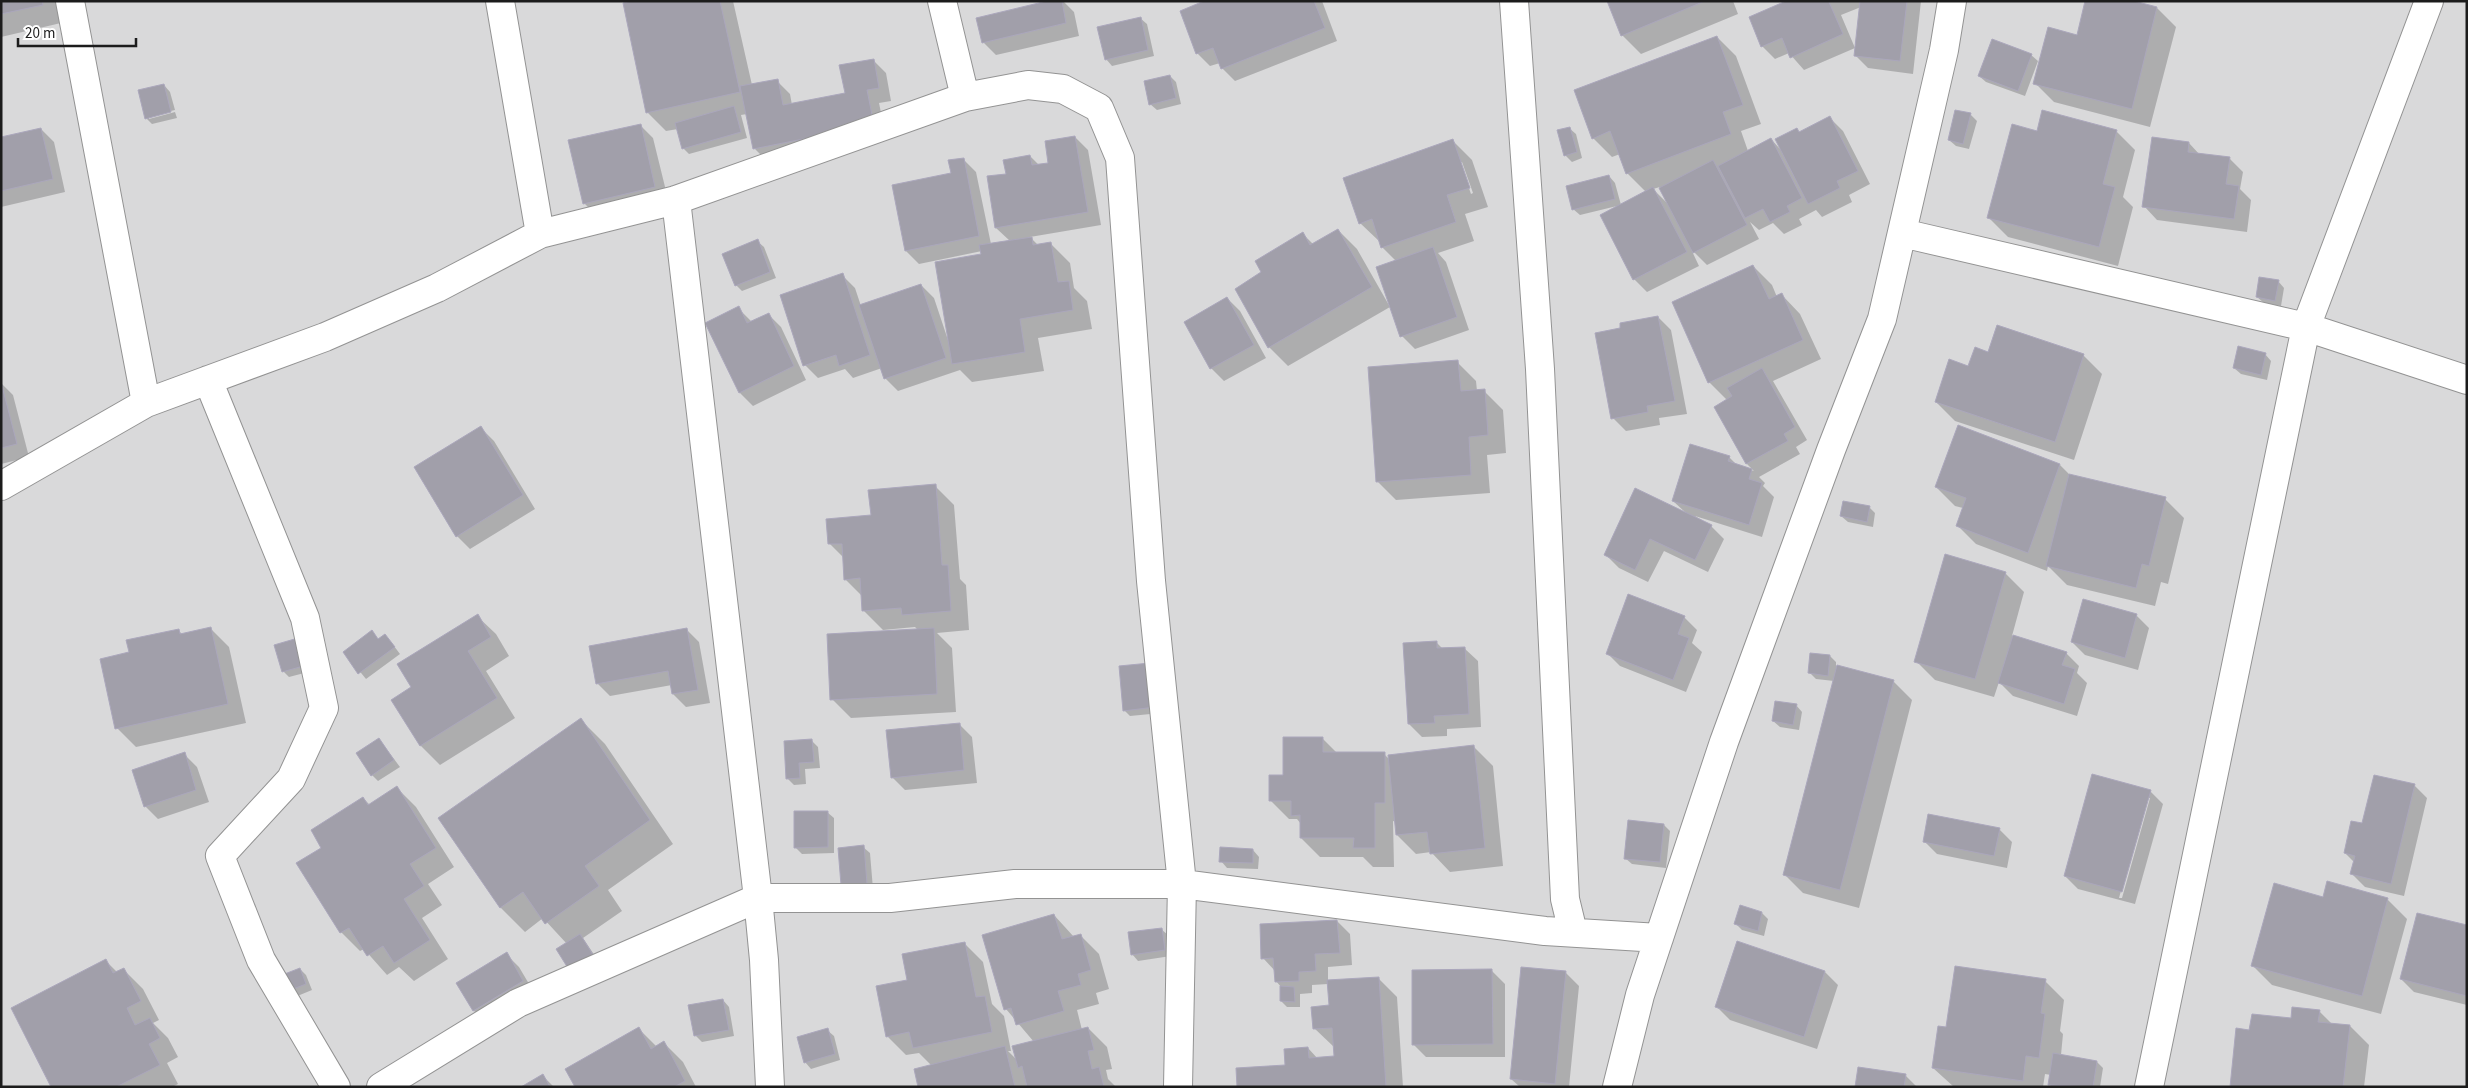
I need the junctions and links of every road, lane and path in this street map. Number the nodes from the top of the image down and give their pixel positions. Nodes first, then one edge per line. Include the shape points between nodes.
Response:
1 (70, 1) edge
2 (500, 1) edge
3 (942, 1) edge
4 (1514, 1) edge
5 (1952, 1) edge
6 (2430, 1) edge
7 (965, 97) junction
8 (676, 200) junction
9 (1902, 233) junction
10 (540, 234) junction
11 (2306, 327) junction
12 (208, 380) junction
13 (2467, 380) edge
14 (146, 403) junction
15 (1, 486) edge
16 (1182, 884) junction
17 (758, 898) junction
18 (1572, 932) junction
19 (1659, 938) junction
20 (336, 1087) edge
21 (381, 1087) edge
22 (770, 1087) edge
23 (1178, 1087) edge
24 (1617, 1087) edge
25 (2149, 1087) edge

1 - 14 street
2 - 10 street
3 - 7 street
4 - 18 street via 1540,369 1565,899
5 - 9 street via 1944,50
6 - 11 street
7 - 8 street
7 - 16 street via 1028,85 1063,89 1099,108 1120,158 1151,581
8 - 10 street
8 - 17 street
9 - 11 street
9 - 19 street via 1882,319 1830,450 1724,742
10 - 12 street via 437,288 333,334
11 - 13 street
11 - 25 street
12 - 14 street
12 - 20 street via 305,618 324,708 291,779 220,856 261,960
14 - 15 street
16 - 17 street via 1015,884 890,898
16 - 18 street
16 - 23 street
17 - 21 street via 518,1003
17 - 22 street
18 - 19 street
19 - 24 street via 1640,996

